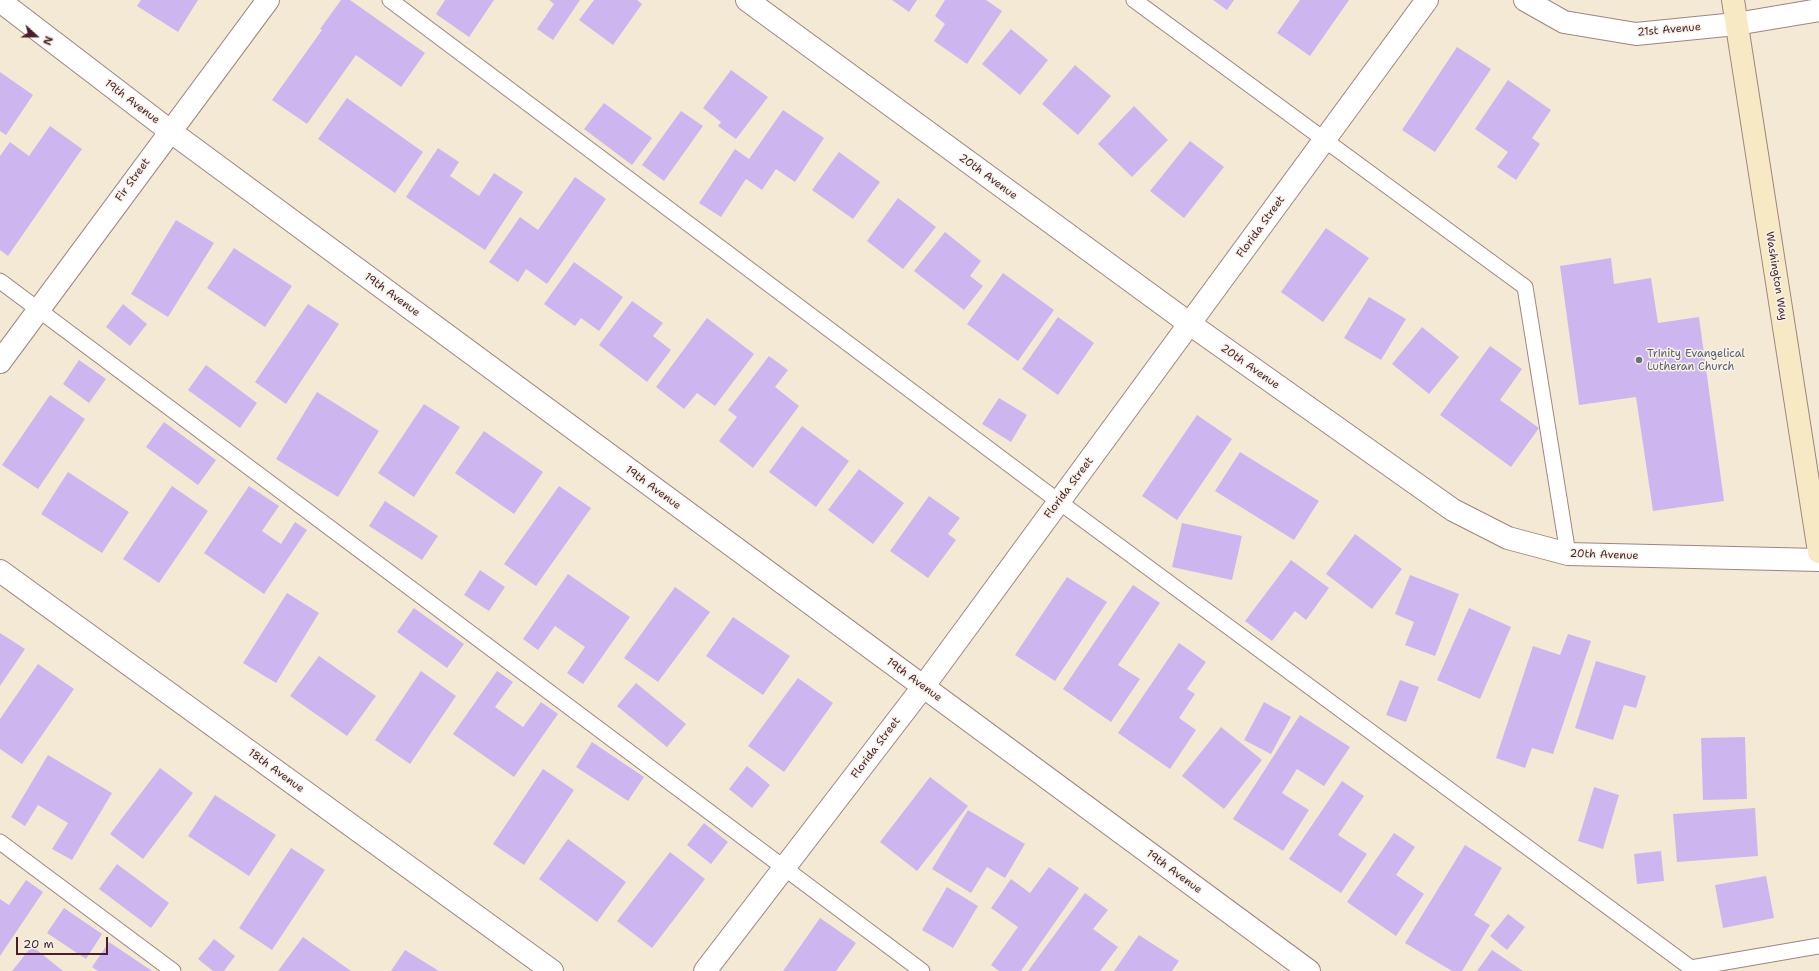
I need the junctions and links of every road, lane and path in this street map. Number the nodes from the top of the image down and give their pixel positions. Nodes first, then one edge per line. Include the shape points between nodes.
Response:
1 (268, 0) edge
2 (390, 0) edge
3 (747, 0) edge
4 (1134, 0) edge
5 (1427, 0) edge
6 (1525, 0) edge
7 (1733, 0) edge
8 (0, 1) edge
9 (1819, 10) edge
10 (1736, 24) junction
11 (170, 131) junction
12 (1324, 139) junction
13 (0, 281) edge
14 (38, 309) junction
15 (1190, 324) junction
16 (0, 362) edge
17 (1058, 502) junction
18 (1819, 552) edge
19 (1568, 554) junction
20 (1819, 560) edge
21 (0, 571) edge
22 (922, 687) junction
23 (0, 842) edge
24 (784, 868) junction
25 (1819, 946) edge
26 (173, 971) edge
27 (552, 971) edge
28 (705, 971) edge
29 (922, 971) edge
30 (1309, 971) edge

1 - 11 street, Fir Street
2 - 17 lane
3 - 15 street, 20th Avenue
4 - 12 lane
5 - 12 street, Florida Street
6 - 10 street, 21st Avenue via 1564,22 1636,34
7 - 10 main road, Washington Way
8 - 11 street, 19th Avenue
9 - 10 street, 21st Avenue
10 - 18 main road, Washington Way
11 - 14 street, Fir Street
11 - 22 street, 19th Avenue
12 - 15 street, Florida Street
12 - 19 lane via 1525,287
13 - 14 lane
14 - 16 street, Fir Street
14 - 24 lane
15 - 17 street, Florida Street
15 - 19 street, 20th Avenue via 1453,510 1508,538
17 - 22 street, Florida Street
17 - 25 lane via 1691,968
19 - 20 street, 20th Avenue
21 - 27 street, 18th Avenue
22 - 24 street, Florida Street
22 - 30 street, 19th Avenue
23 - 26 lane
24 - 28 street, Florida Street
24 - 29 lane

